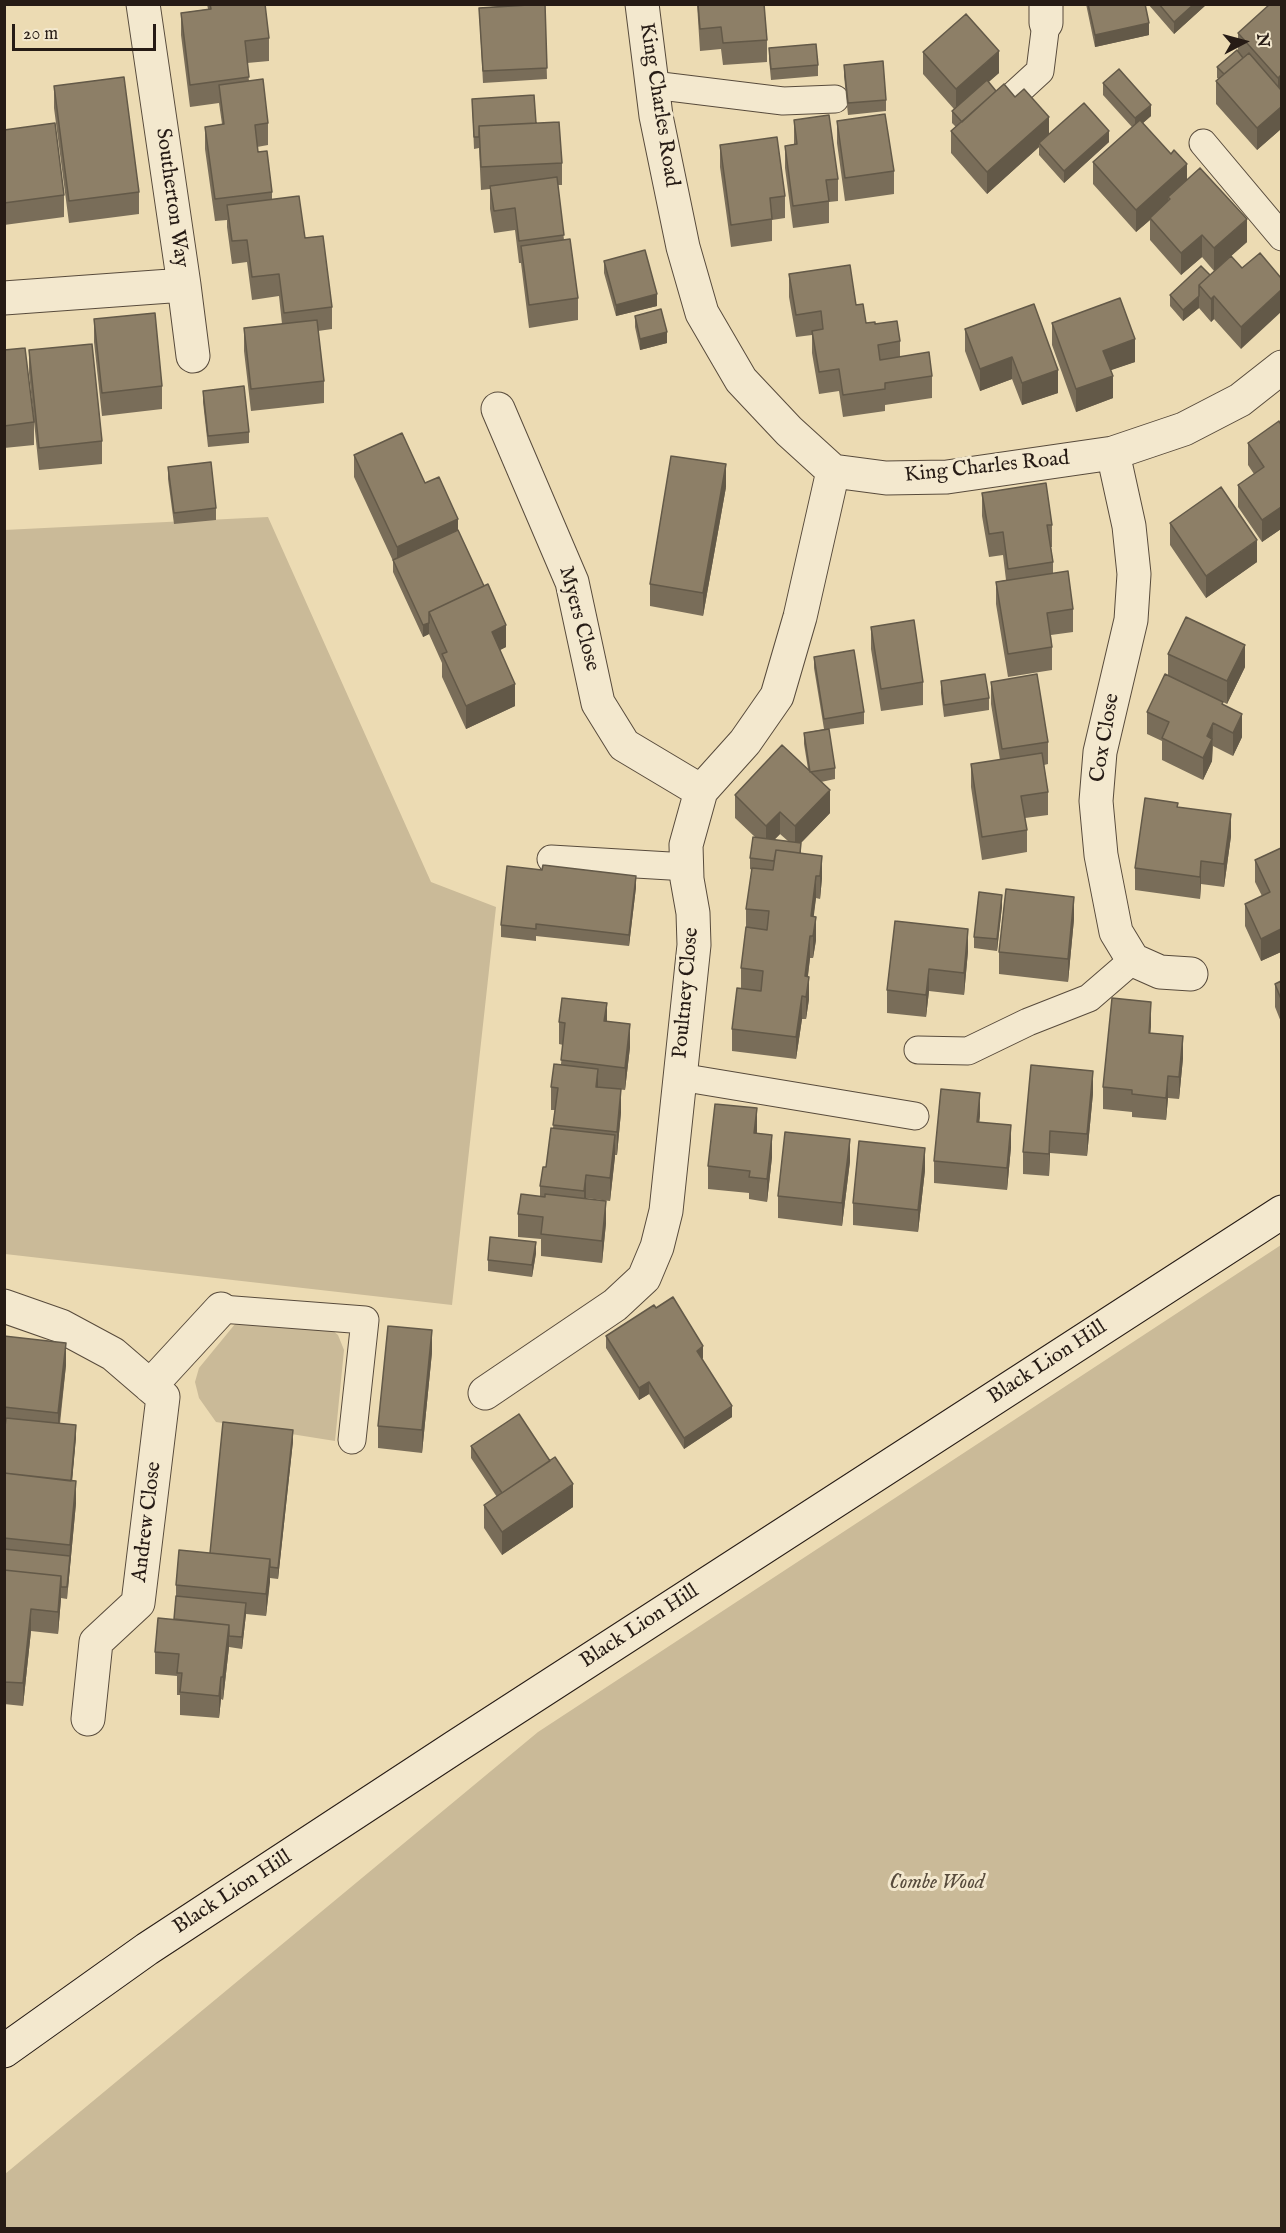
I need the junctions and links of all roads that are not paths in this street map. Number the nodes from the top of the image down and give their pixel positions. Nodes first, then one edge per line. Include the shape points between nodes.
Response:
1 (143, 4) edge
2 (642, 4) edge
3 (1046, 14) edge
4 (653, 85) junction
5 (835, 99) dead end
6 (1004, 104) edge
7 (1203, 143) dead end
8 (1281, 237) edge
9 (184, 285) junction
10 (4, 298) edge
11 (193, 356) dead end
12 (1281, 367) edge
13 (498, 410) dead end
14 (1113, 453) junction
15 (834, 471) junction
16 (701, 791) junction
17 (551, 859) dead end
18 (687, 867) junction
19 (1133, 960) junction
20 (1191, 974) dead end
21 (918, 1050) dead end
22 (680, 1077) junction
23 (915, 1116) dead end
24 (1281, 1212) edge
25 (4, 1306) edge
26 (221, 1308) joint
27 (150, 1386) junction
28 (485, 1393) dead end
29 (352, 1440) dead end
30 (88, 1719) dead end
31 (4, 2051) edge

1 - 9 street, Southerton Way
2 - 4 street, King Charles Road
3 - 6 lane via 1040,71
4 - 5 lane via 783,101
4 - 15 street, King Charles Road via 683,247 702,314 741,380
7 - 8 lane
9 - 10 street, Southerton Way
9 - 11 street
12 - 14 street, King Charles Road via 1240,400 1184,429
13 - 16 street, Myers Close via 572,582 598,703 624,745
14 - 15 street, King Charles Road via 947,477 886,478
14 - 19 street, Cox Close via 1129,526 1134,574 1131,620 1100,752 1096,801 1101,855 1116,932
15 - 16 street, Poultney Close via 800,618 777,696 745,742
16 - 18 street, Poultney Close via 686,845
17 - 18 lane
18 - 22 street, Poultney Close via 694,945
19 - 20 street via 1160,972
19 - 21 lane via 1089,998 969,1051
22 - 23 lane
22 - 28 street, Poultney Close via 666,1211 644,1278 615,1305
24 - 31 street, Black Lion Hill via 157,1942
25 - 27 street, Andrew Close via 61,1326 113,1354
26 - 27 street
26 - 29 lane via 365,1320
27 - 30 street, Andrew Close via 163,1397 138,1603 96,1642

